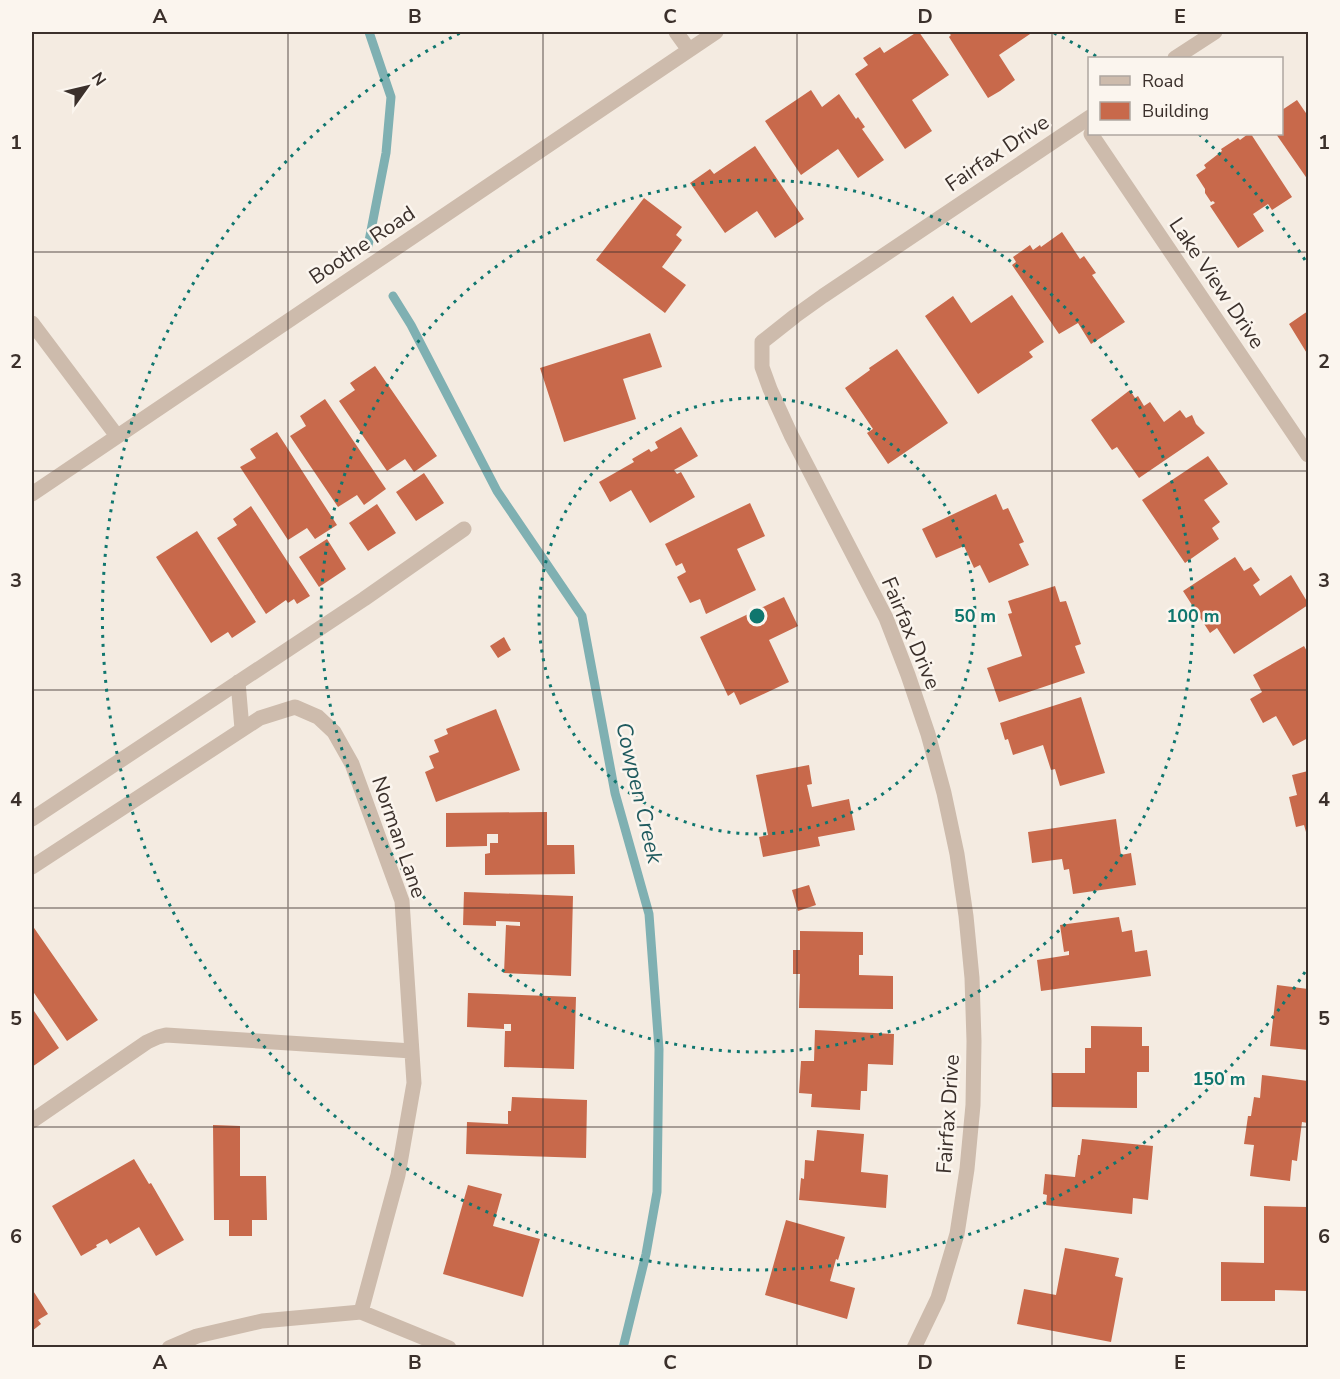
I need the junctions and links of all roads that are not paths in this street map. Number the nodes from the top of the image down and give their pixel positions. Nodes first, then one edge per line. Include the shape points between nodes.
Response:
1 (676, 32) edge
2 (716, 32) edge
3 (1215, 32) edge
4 (689, 50) junction
5 (1177, 57) edge
6 (1088, 126) edge
7 (1094, 135) edge
8 (32, 323) edge
9 (117, 436) junction
10 (1308, 455) edge
11 (32, 494) edge
12 (464, 530) dead end
13 (238, 682) junction
14 (242, 729) junction
15 (32, 819) edge
16 (32, 867) edge
17 (412, 1051) junction
18 (32, 1121) edge
19 (360, 1312) junction
20 (169, 1347) edge
21 (449, 1347) edge
22 (914, 1347) edge

1 - 4 street
2 - 4 street, Boothe Road
3 - 5 street
4 - 9 street, Boothe Road
6 - 22 street, Fairfax Drive via 822,296 762,342 762,367 770,389 886,618 908,675 928,734 957,854 972,978 973,1105 957,1234 938,1298
7 - 10 street, Lake View Drive
8 - 9 street
9 - 11 street, Boothe Road
12 - 13 street
13 - 14 street
13 - 15 street
14 - 16 street, Norman Lane
14 - 17 street, Norman Lane via 260,718 295,707 318,717 334,732 352,764 402,901
17 - 18 street via 158,1036
17 - 19 street, Norman Lane via 414,1083 398,1175
19 - 20 street via 262,1321 197,1336
19 - 21 street

